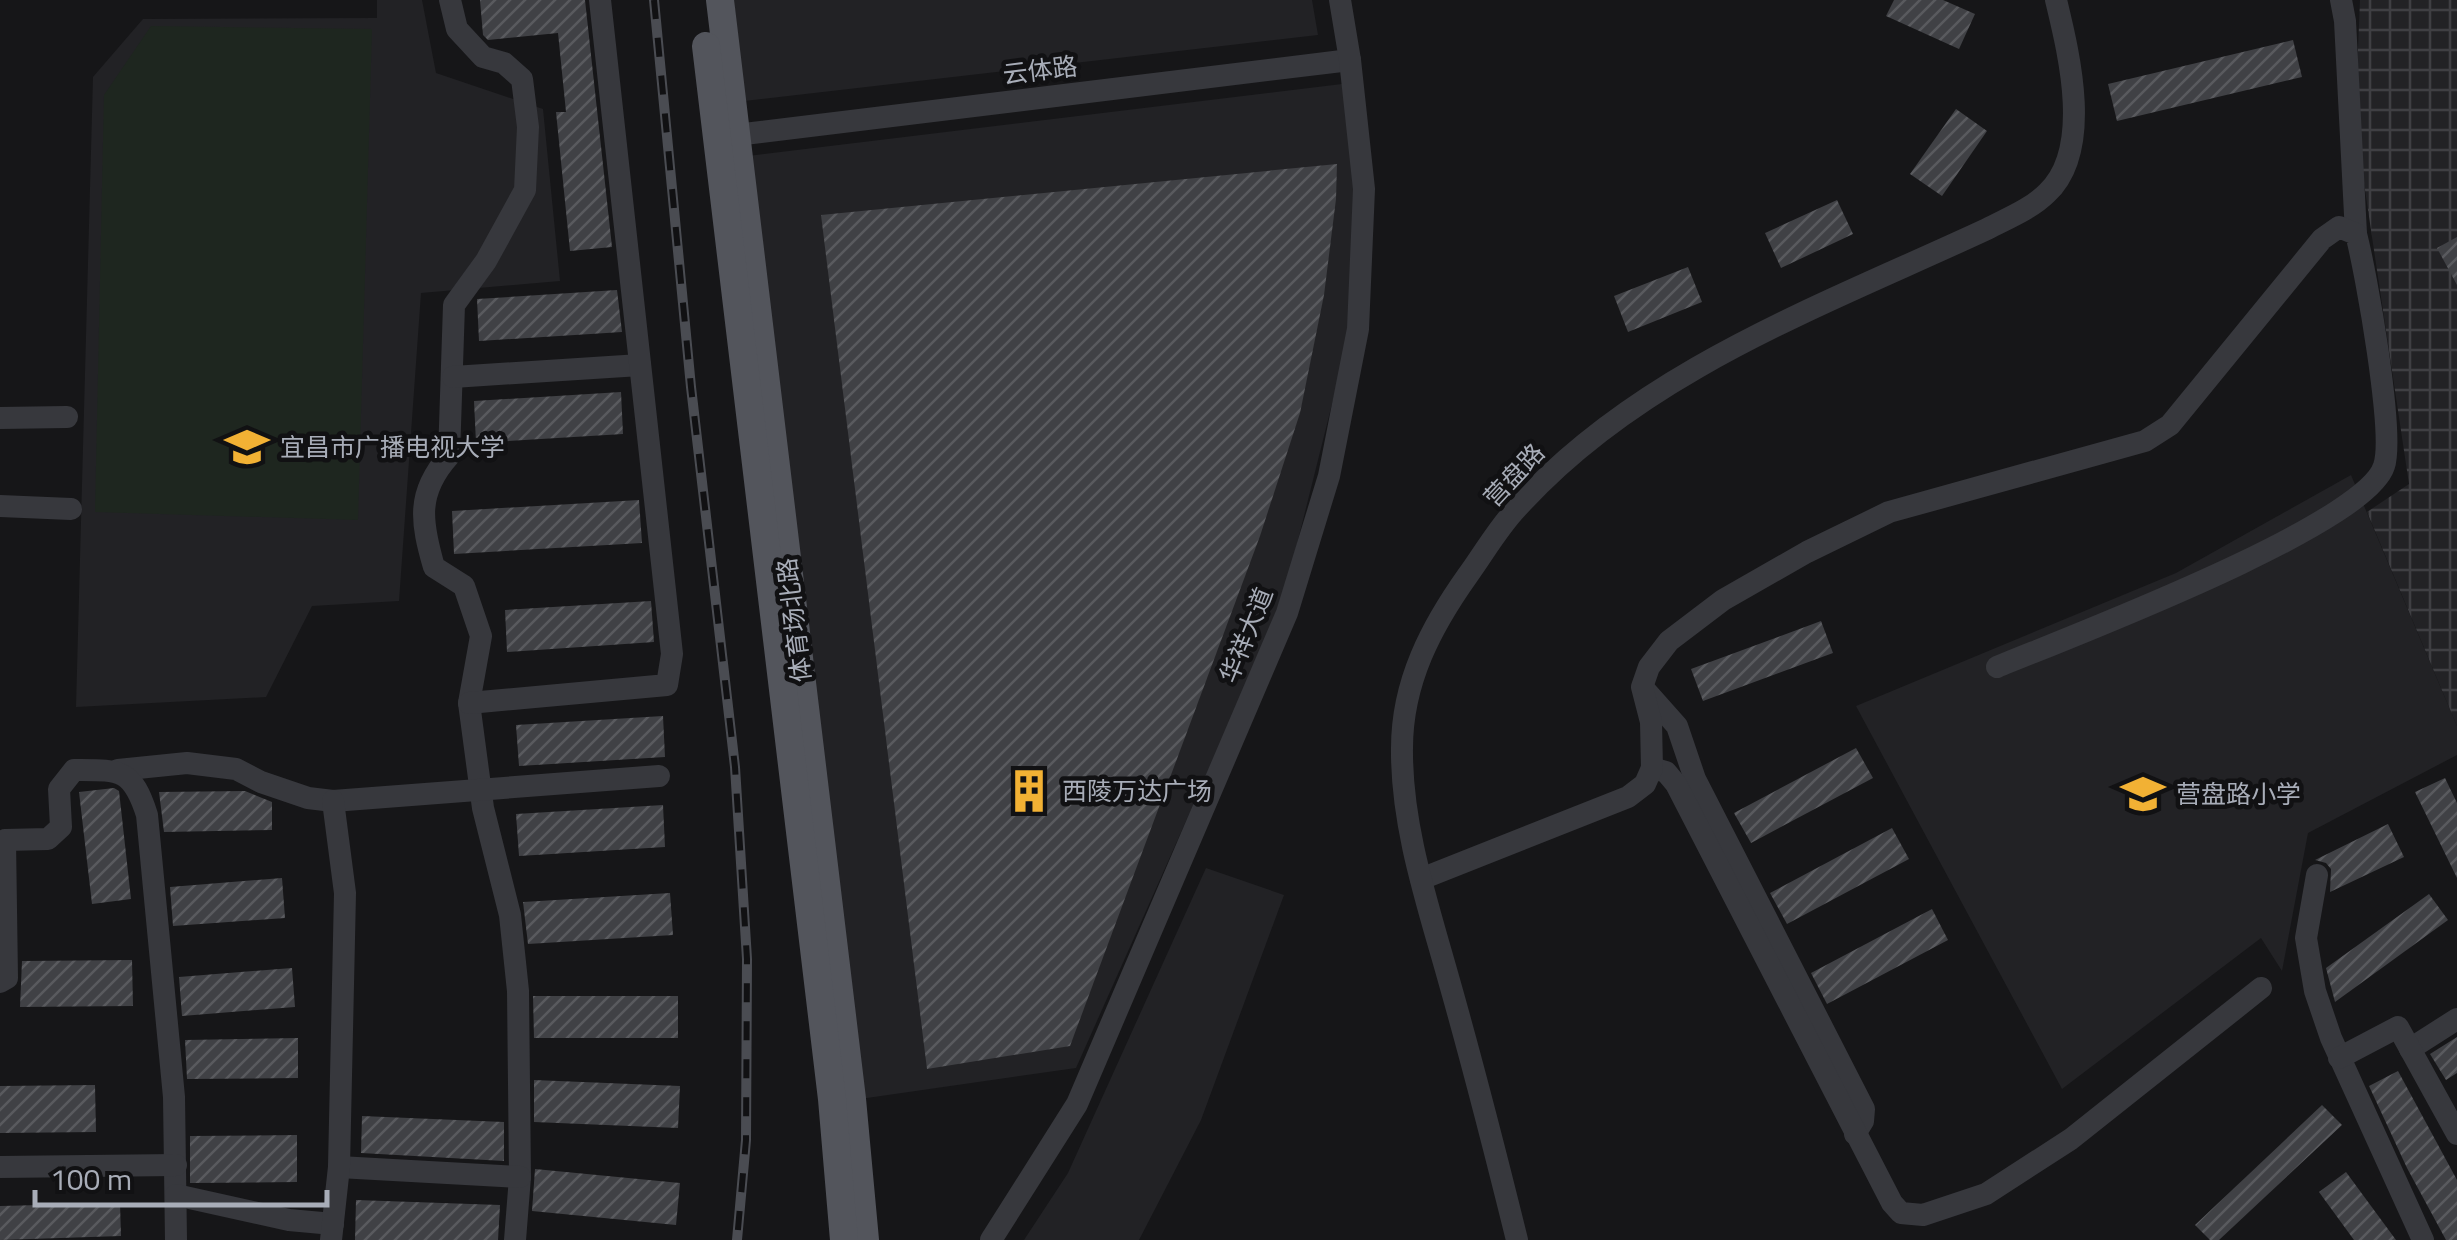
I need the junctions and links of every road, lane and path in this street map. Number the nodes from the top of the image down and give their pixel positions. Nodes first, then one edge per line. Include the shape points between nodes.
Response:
1 (450, 0) edge
2 (600, 0) edge
3 (700, 0) edge
4 (720, 0) edge
5 (1340, 0) edge
6 (2056, 0) edge
7 (2341, 0) edge
8 (1350, 60) junction
9 (736, 135) junction
10 (2356, 234) junction
11 (640, 365) junction
12 (453, 377) junction
13 (66, 417) dead end
14 (0, 418) edge
15 (0, 506) edge
16 (71, 509) dead end
17 (1997, 667) dead end
18 (1642, 688) junction
19 (469, 703) junction
20 (1652, 768) junction
21 (118, 770) junction
22 (659, 776) dead end
23 (480, 789) junction
24 (333, 801) junction
25 (2317, 875) dead end
26 (1421, 879) junction
27 (0, 982) edge
28 (2261, 988) dead end
29 (2457, 1019) edge
30 (2410, 1048) junction
31 (2340, 1058) junction
32 (1855, 1134) junction
33 (2457, 1134) edge
34 (176, 1165) junction
35 (0, 1167) edge
36 (339, 1167) junction
37 (520, 1177) junction
38 (176, 1195) junction
39 (332, 1232) edge
40 (176, 1240) edge
41 (515, 1240) edge
42 (844, 1240) edge
43 (865, 1240) edge
44 (991, 1240) edge
45 (1517, 1240) edge
46 (2423, 1240) edge

1 - 12 street via 458,29 482,57 504,63 522,79 528,127 525,190 454,305
2 - 11 street
3 - 42 main road, 体育场北路
4 - 9 main road, 体育场北路
5 - 8 street, 华祥大道
6 - 26 street, 营盘路 via 2070,58 2074,125 2068,162 2050,192 1988,228 1728,350 1616,418 1514,510 1437,619 1405,707 1405,797
7 - 10 street
8 - 9 street, 云体路
8 - 44 street, 华祥大道 via 1364,190 1358,329 1329,476 1287,613 1077,1104
9 - 43 main road, 体育场北路
10 - 17 street via 2387,441 2384,469 2362,494 2277,547
10 - 18 street via 2339,227 2322,238 2170,425 2109,452 1889,512 1808,552 1669,640
11 - 12 street
11 - 19 street via 672,654 667,685
12 - 19 street via 449,456 430,478 422,527 434,567 464,586 481,636
13 - 14 street
15 - 16 street
18 - 20 street
18 - 32 street via 1678,726 1695,779 1864,1109
19 - 23 street
20 - 26 street via 1628,797
20 - 32 street via 1676,784
21 - 24 street via 187,763 236,769
21 - 27 street via 74,770 59,789 61,827 48,839 5,840 7,978
21 - 34 street via 138,786 147,814
22 - 23 street
23 - 24 street
23 - 37 street via 510,914 518,991
24 - 36 street via 345,893
25 - 31 street via 2306,938 2315,991
26 - 45 street, 营盘路
28 - 32 street via 2070,1139 1986,1194 1923,1215 1900,1213
29 - 30 street
30 - 31 street via 2398,1026
30 - 33 street
31 - 46 street
34 - 35 street
34 - 38 street
36 - 37 street
36 - 39 street
37 - 41 street
38 - 39 street
38 - 40 street

